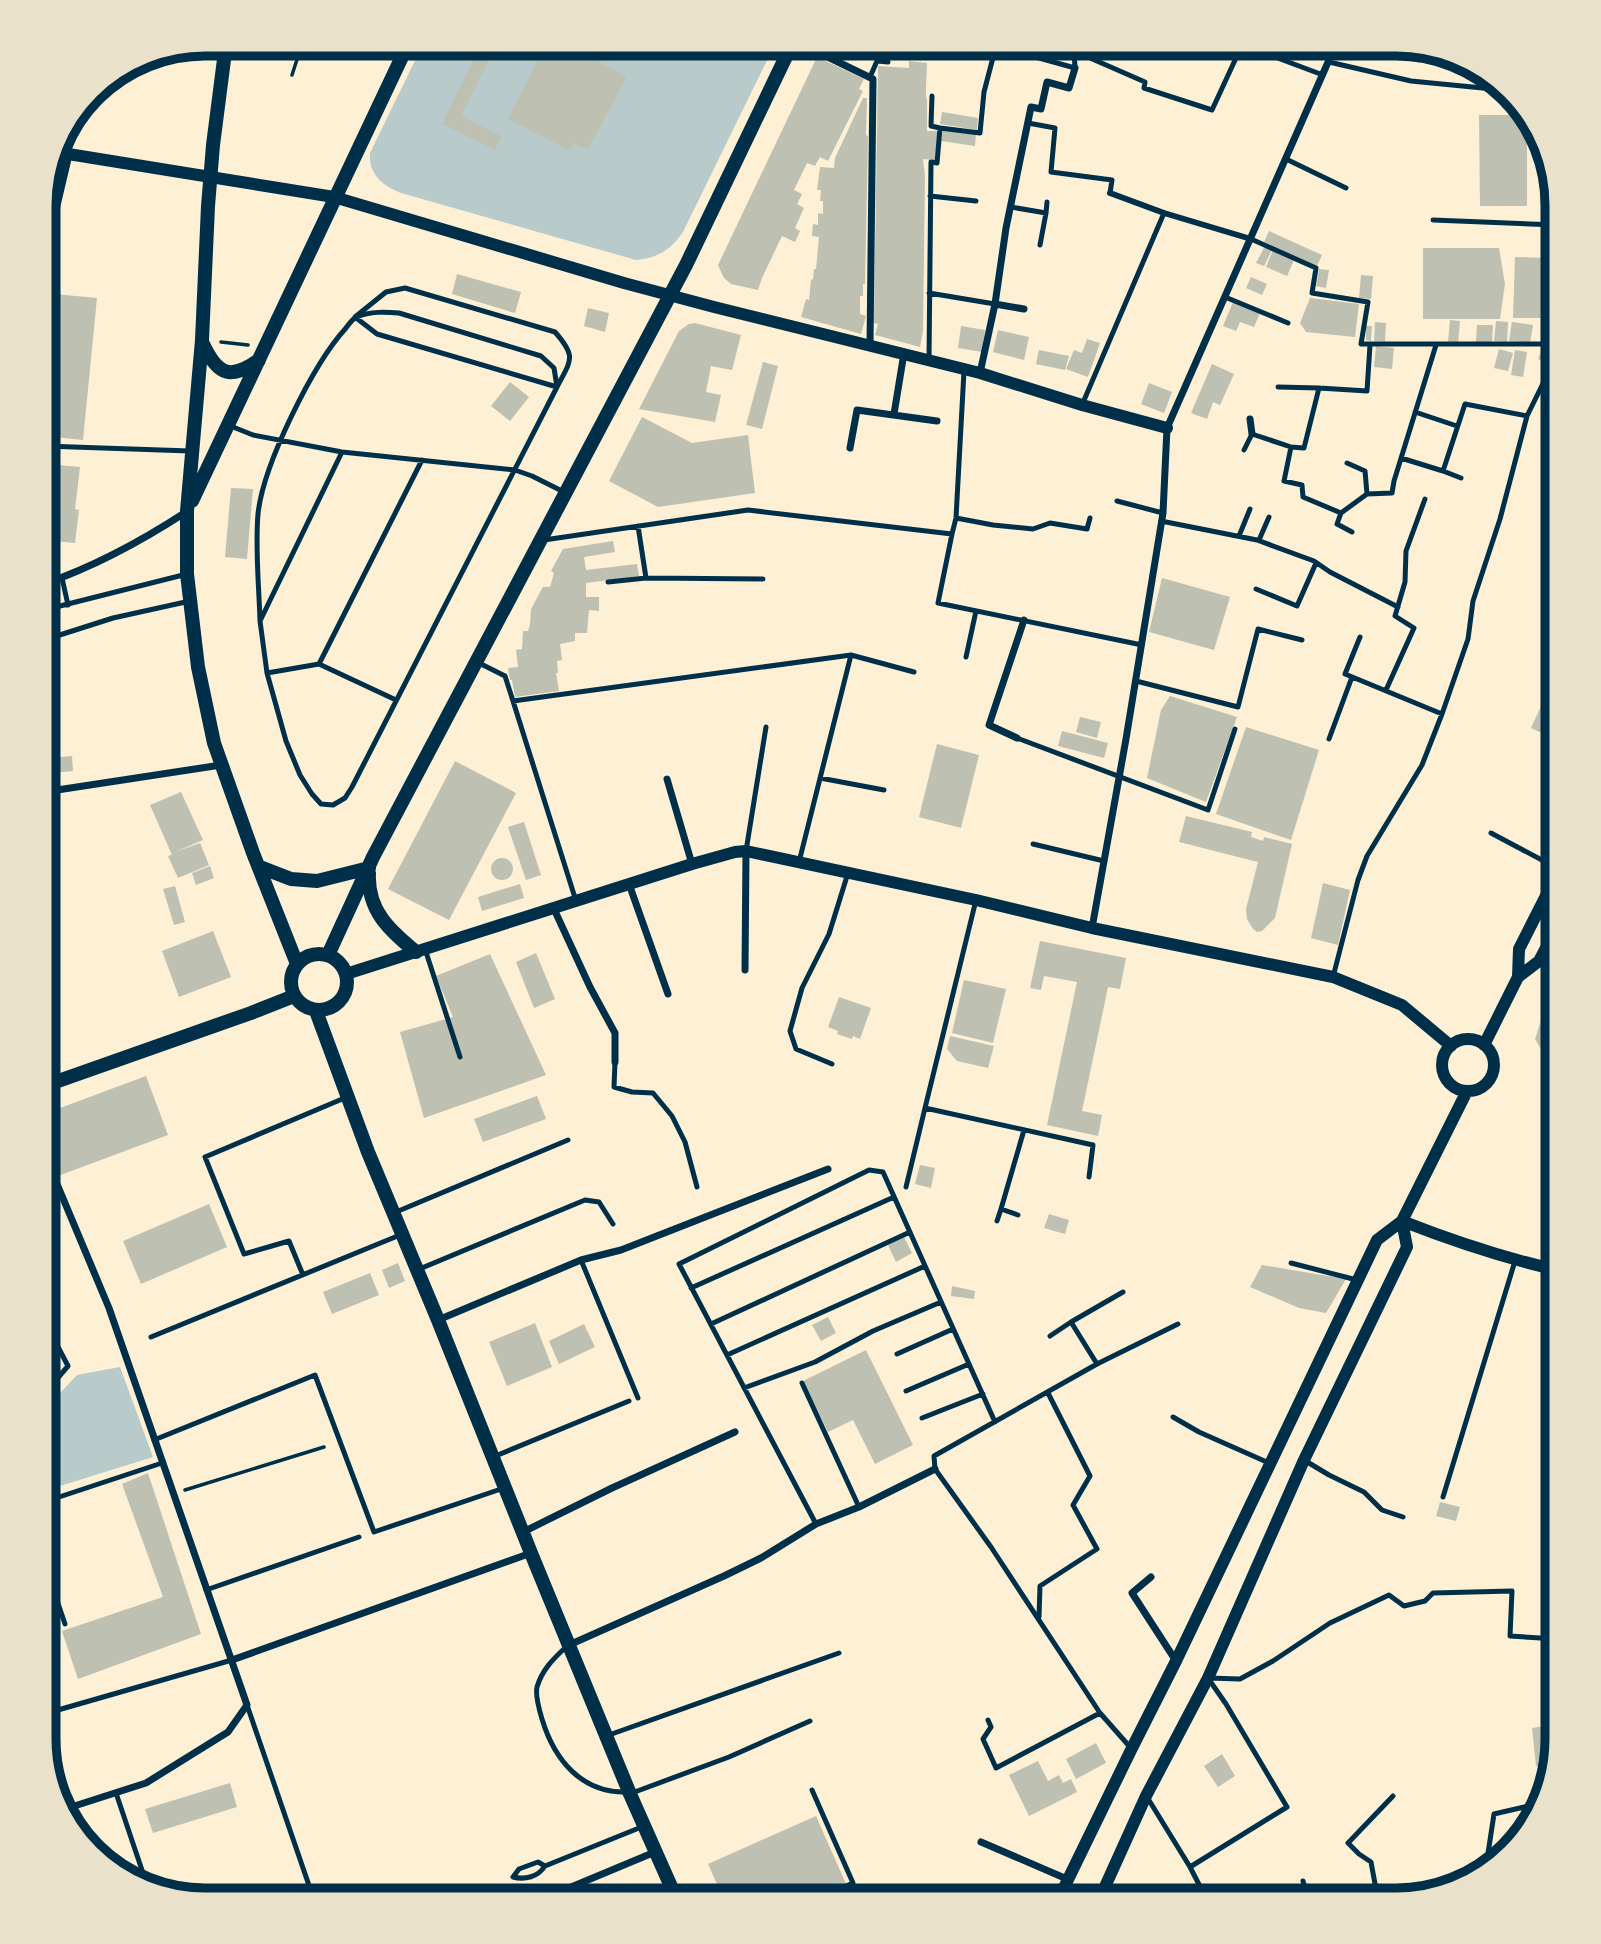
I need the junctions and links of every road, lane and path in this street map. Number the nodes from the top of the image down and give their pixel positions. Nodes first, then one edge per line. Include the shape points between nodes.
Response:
1 (225, 56) edge
2 (298, 56) edge
3 (402, 56) edge
4 (774, 56) edge
5 (786, 56) edge
6 (826, 56) edge
7 (993, 56) edge
8 (1040, 56) edge
9 (1074, 56) edge
10 (1085, 56) edge
11 (1236, 56) edge
12 (1273, 56) edge
13 (1331, 56) edge
14 (784, 61) junction
15 (888, 62) dead end
16 (1329, 62) junction
17 (1075, 68) junction
18 (292, 75) dead end
19 (1323, 75) junction
20 (870, 77) junction
21 (1488, 89) edge
22 (932, 96) dead end
23 (1028, 123) junction
24 (940, 128) junction
25 (65, 153) edge
26 (70, 154) junction
27 (1286, 159) junction
28 (210, 177) junction
29 (1346, 188) dead end
30 (1110, 193) joint
31 (930, 196) junction
32 (334, 197) junction
33 (976, 201) dead end
34 (1047, 202) dead end
35 (1011, 207) junction
36 (1046, 213) junction
37 (56, 214) edge
38 (1164, 214) junction
39 (1433, 220) dead end
40 (1545, 225) edge
41 (1251, 239) junction
42 (1040, 245) dead end
43 (929, 293) junction
44 (670, 295) junction
45 (1225, 297) junction
46 (995, 304) junction
47 (1024, 309) dead end
48 (355, 317) junction
49 (1288, 323) dead end
50 (202, 340) junction
51 (1545, 344) edge
52 (1370, 345) junction
53 (1436, 345) junction
54 (870, 346) junction
55 (262, 352) junction
56 (904, 353) junction
57 (929, 360) junction
58 (964, 368) junction
59 (980, 373) junction
60 (1545, 379) edge
61 (558, 387) junction
62 (1279, 387) dead end
63 (1319, 388) junction
64 (1082, 405) junction
65 (1415, 412) junction
66 (894, 414) junction
67 (1527, 416) junction
68 (1250, 419) dead end
69 (937, 421) dead end
70 (228, 425) junction
71 (1457, 426) junction
72 (1167, 428) junction
73 (1252, 434) junction
74 (282, 440) junction
75 (56, 446) edge
76 (1291, 447) junction
77 (850, 448) dead end
78 (1244, 450) dead end
79 (193, 451) junction
80 (342, 452) junction
81 (1401, 458) junction
82 (422, 460) junction
83 (1347, 463) dead end
84 (515, 470) junction
85 (1443, 471) junction
86 (1461, 478) dead end
87 (566, 493) junction
88 (1367, 494) junction
89 (1425, 499) dead end
90 (1117, 501) dead end
91 (1250, 509) dead end
92 (187, 511) junction
93 (1341, 513) junction
94 (1090, 517) dead end
95 (1162, 517) junction
96 (1269, 517) dead end
97 (956, 518) junction
98 (638, 526) junction
99 (1352, 532) dead end
100 (951, 534) junction
101 (1239, 536) junction
102 (541, 540) junction
103 (1259, 540) junction
104 (1316, 563) junction
105 (187, 574) junction
106 (62, 578) junction
107 (646, 578) junction
108 (763, 579) dead end
109 (56, 580) edge
110 (608, 582) dead end
111 (1256, 589) dead end
112 (190, 601) junction
113 (68, 604) junction
114 (56, 607) edge
115 (1398, 607) junction
116 (976, 611) junction
117 (1024, 620) junction
118 (260, 621) junction
119 (56, 636) edge
120 (1360, 637) dead end
121 (1302, 640) dead end
122 (1142, 645) junction
123 (851, 655) junction
124 (966, 657) dead end
125 (477, 662) junction
126 (319, 664) junction
127 (914, 672) dead end
128 (267, 673) junction
129 (1352, 677) junction
130 (1136, 681) junction
131 (1386, 690) junction
132 (396, 700) junction
133 (513, 701) junction
134 (1442, 714) junction
135 (766, 727) dead end
136 (1235, 729) dead end
137 (1017, 738) joint
138 (1329, 739) dead end
139 (221, 765) junction
140 (1119, 777) junction
141 (820, 778) junction
142 (667, 779) dead end
143 (56, 790) edge
144 (884, 790) dead end
145 (1491, 833) dead end
146 (1033, 844) dead end
147 (746, 851) junction
148 (1104, 861) junction
149 (799, 862) junction
150 (1545, 862) edge
151 (692, 864) junction
152 (260, 867) junction
153 (369, 868) junction
154 (848, 873) junction
155 (629, 884) junction
156 (1545, 898) edge
157 (976, 900) junction
158 (576, 901) junction
159 (554, 909) junction
160 (1092, 928) junction
161 (421, 950) junction
162 (1545, 950) edge
163 (328, 955) junction
164 (297, 964) junction
165 (745, 970) dead end
166 (346, 974) junction
167 (1518, 976) junction
168 (1333, 977) junction
169 (668, 994) dead end
170 (294, 996) junction
171 (316, 1011) junction
172 (1484, 1045) junction
173 (1451, 1046) junction
174 (460, 1058) dead end
175 (615, 1062) joint
176 (832, 1064) dead end
177 (56, 1082) edge
178 (1467, 1091) junction
179 (347, 1097) junction
180 (925, 1108) junction
181 (1024, 1130) junction
182 (568, 1140) dead end
183 (828, 1169) dead end
184 (1088, 1177) dead end
185 (56, 1182) edge
186 (697, 1187) dead end
187 (906, 1187) dead end
188 (894, 1196) junction
189 (1001, 1209) junction
190 (393, 1214) junction
191 (1018, 1215) dead end
192 (997, 1221) dead end
193 (1402, 1221) junction
194 (613, 1224) dead end
195 (910, 1232) junction
196 (402, 1234) junction
197 (581, 1260) junction
198 (1516, 1261) junction
199 (1291, 1262) dead end
200 (925, 1266) junction
201 (1545, 1267) edge
202 (417, 1270) junction
203 (303, 1275) junction
204 (1357, 1280) junction
205 (691, 1288) junction
206 (1123, 1292) dead end
207 (941, 1302) junction
208 (438, 1320) junction
209 (1070, 1322) junction
210 (710, 1324) junction
211 (1178, 1324) dead end
212 (953, 1329) junction
213 (1050, 1336) dead end
214 (150, 1337) dead end
215 (56, 1343) edge
216 (897, 1354) dead end
217 (727, 1355) junction
218 (969, 1364) junction
219 (1097, 1364) junction
220 (56, 1380) edge
221 (802, 1384) dead end
222 (744, 1388) junction
223 (906, 1391) dead end
224 (1048, 1393) junction
225 (982, 1394) junction
226 (638, 1398) dead end
227 (629, 1401) dead end
228 (1173, 1417) dead end
229 (922, 1418) dead end
230 (995, 1422) junction
231 (735, 1432) dead end
232 (154, 1440) junction
233 (324, 1447) dead end
234 (493, 1457) junction
235 (1304, 1460) junction
236 (162, 1463) junction
237 (1269, 1463) junction
238 (935, 1469) junction
239 (505, 1488) junction
240 (173, 1494) junction
241 (1443, 1497) dead end
242 (56, 1498) edge
243 (859, 1507) junction
244 (1403, 1517) dead end
245 (816, 1524) junction
246 (522, 1532) junction
247 (359, 1537) dead end
248 (531, 1553) junction
249 (1151, 1577) dead end
250 (206, 1590) junction
251 (56, 1597) edge
252 (1038, 1619) junction
253 (65, 1624) dead end
254 (1545, 1638) edge
255 (568, 1645) junction
256 (839, 1653) dead end
257 (232, 1660) junction
258 (1177, 1661) junction
259 (1208, 1678) junction
260 (247, 1705) junction
261 (56, 1711) edge
262 (1100, 1713) junction
263 (988, 1720) dead end
264 (810, 1721) dead end
265 (606, 1737) junction
266 (1132, 1748) junction
267 (812, 1790) dead end
268 (116, 1793) junction
269 (629, 1793) junction
270 (1146, 1796) junction
271 (1393, 1796) dead end
272 (1529, 1806) edge
273 (72, 1807) edge
274 (644, 1826) junction
275 (981, 1842) dead end
276 (656, 1852) junction
277 (1488, 1856) edge
278 (545, 1866) junction
279 (1190, 1867) junction
280 (144, 1875) edge
281 (1067, 1879) junction
282 (1303, 1881) dead end
283 (310, 1888) edge
284 (569, 1888) edge
285 (672, 1888) edge
286 (842, 1888) edge
287 (1063, 1888) edge
288 (1104, 1888) edge
289 (1201, 1888) edge
290 (1305, 1888) edge
291 (1376, 1888) edge

1 - 28 main road
2 - 18 path
3 - 32 main road
4 - 14 path
5 - 14 main road
6 - 20 street
7 - 24 lane via 980,133
8 - 17 lane
9 - 17 lane
10 - 11 lane via 1145,82 1144,88 1212,110
12 - 19 lane
13 - 16 street
14 - 44 main road
15 - 20 lane via 877,61
16 - 19 street
16 - 21 lane via 1411,81
17 - 23 street via 1069,88 1047,82 1041,109 1031,107
19 - 27 street
20 - 54 street
22 - 24 lane via 931,127
23 - 30 lane via 1055,128 1051,172 1112,180
23 - 35 street
24 - 31 lane via 937,163 931,162
25 - 26 street
26 - 28 street
26 - 37 lane
27 - 29 lane
27 - 41 street
28 - 32 street
28 - 50 main road
30 - 38 street
31 - 33 lane
31 - 43 lane
32 - 44 street
32 - 55 main road
34 - 36 lane
35 - 36 lane
35 - 46 street
36 - 42 lane
38 - 41 street
38 - 64 lane
39 - 40 lane
41 - 45 street
41 - 52 lane via 1316,268 1312,293 1368,302 1361,344
43 - 46 lane
43 - 57 lane
44 - 54 street
44 - 87 main road
45 - 49 lane
45 - 72 street
46 - 47 street
46 - 59 street
48 - 61 lane via 377,334
48 - 61 lane via 399,313 541,356 554,368
48 - 61 lane via 386,292 405,288 555,332 568,346 570,362
48 - 74 lane via 331,346
50 - 55 path
50 - 55 main road via 210,360 233,373 243,372
50 - 79 main road
51 - 53 lane
52 - 53 lane
52 - 63 lane via 1367,391
53 - 65 lane
54 - 56 street
55 - 70 main road
56 - 57 street
56 - 66 street
57 - 58 street
58 - 59 street
58 - 97 lane
59 - 64 street
60 - 67 lane
61 - 84 lane
62 - 63 lane
63 - 76 lane via 1304,448
64 - 72 street
65 - 71 lane
65 - 81 lane
66 - 69 street
66 - 77 street via 857,410
67 - 71 lane via 1465,404
67 - 134 lane via 1473,601 1468,639
68 - 73 street
70 - 74 lane
70 - 92 main road
71 - 85 lane
72 - 95 street
73 - 76 lane
73 - 78 lane
74 - 80 lane
74 - 118 lane via 258,512
75 - 79 lane
76 - 93 lane via 1284,481 1302,485 1303,497
79 - 92 main road
80 - 82 lane
80 - 118 lane
81 - 85 lane
81 - 88 lane via 1392,493
82 - 84 lane
82 - 126 lane
83 - 88 lane via 1365,471
84 - 87 lane
84 - 132 lane
85 - 86 lane
87 - 102 main road
88 - 93 lane
89 - 115 lane via 1406,551
90 - 95 lane
91 - 101 lane
92 - 105 main road
92 - 106 street via 111,557
93 - 99 lane via 1337,524
94 - 97 lane via 1087,529 1050,523 1033,529
95 - 101 lane
95 - 122 street
96 - 103 lane
97 - 100 lane
98 - 100 lane via 748,510
98 - 102 lane
98 - 107 lane
100 - 116 lane via 938,603
101 - 103 lane
102 - 125 main road
103 - 104 lane
104 - 111 lane via 1297,606
104 - 115 lane
105 - 112 main road
105 - 113 lane
106 - 109 street
106 - 113 lane
107 - 108 lane
107 - 110 lane
112 - 119 lane
112 - 139 main road via 205,706
113 - 114 lane
115 - 131 lane via 1395,616 1414,628
116 - 117 lane
116 - 124 lane
117 - 122 lane
117 - 137 street via 989,725
118 - 128 lane
120 - 129 lane via 1345,674
121 - 130 lane via 1258,629 1238,707
122 - 130 street
123 - 127 lane
123 - 133 lane
123 - 141 lane
125 - 133 lane via 505,676
125 - 153 main road
126 - 128 lane
126 - 132 lane
128 - 132 lane via 300,775 321,804 333,806 345,797
129 - 131 lane
129 - 138 lane
130 - 140 street
131 - 134 lane
133 - 158 lane
134 - 168 lane via 1422,765 1367,856
135 - 147 lane
136 - 140 lane via 1208,810
137 - 140 lane
139 - 143 street
139 - 152 main road
140 - 148 street
141 - 144 lane
141 - 149 lane
142 - 151 street
145 - 150 lane
146 - 148 lane
147 - 149 street
147 - 151 street
147 - 165 street
148 - 160 street
149 - 154 street
151 - 155 street
152 - 153 main road via 291,879 317,881
152 - 164 main road
153 - 161 main road via 368,888 381,917 388,928
153 - 163 main road
154 - 157 street
154 - 176 lane via 829,934 802,988 790,1031 796,1049
155 - 158 street
155 - 169 street
156 - 167 street via 1519,949
157 - 160 street
157 - 180 lane
158 - 159 street
159 - 161 street
159 - 175 street via 615,1033
160 - 168 street
161 - 166 street
161 - 174 lane
162 - 167 street via 1539,961
163 - 164 main road via 314,954
163 - 166 main road
164 - 170 main road via 290,979
166 - 171 main road via 341,1000
167 - 172 street
168 - 173 street via 1402,1005
170 - 171 main road
170 - 177 main road
171 - 179 main road
172 - 173 street via 1471,1039
172 - 178 street via 1493,1058 1493,1073 1486,1084
173 - 178 street via 1442,1061 1445,1078 1455,1088
175 - 186 lane via 614,1087 653,1093 672,1116 685,1142
178 - 193 street
179 - 190 main road
179 - 203 lane via 205,1157 244,1255 289,1241
180 - 181 lane
180 - 187 lane
181 - 184 lane via 1093,1145
181 - 189 lane
182 - 190 lane
183 - 197 street via 621,1250
185 - 232 street via 108,1308
188 - 195 lane
188 - 205 lane
188 - 205 lane via 883,1172 869,1170 679,1264
189 - 191 lane
189 - 192 lane
190 - 196 main road
193 - 198 street
193 - 204 street via 1377,1240
193 - 235 street via 1407,1247
194 - 202 lane via 599,1202 585,1200
195 - 200 lane
195 - 210 lane
196 - 202 main road
196 - 203 lane
197 - 208 street
197 - 226 lane
198 - 201 street
198 - 241 lane
199 - 204 lane
200 - 207 lane
200 - 217 lane
202 - 208 main road
203 - 214 lane
204 - 237 street
205 - 210 lane
206 - 209 lane
207 - 212 lane
207 - 222 lane via 815,1362
208 - 234 main road
209 - 213 lane
209 - 219 lane
210 - 217 lane
211 - 219 lane
212 - 216 lane
212 - 218 lane
215 - 220 lane via 68,1366
217 - 222 lane
218 - 223 lane
218 - 225 lane
219 - 224 lane
221 - 243 lane
222 - 245 lane
224 - 230 lane
224 - 252 lane via 1090,1476 1073,1505 1097,1549 1040,1586
225 - 229 lane
225 - 230 lane
227 - 234 lane
228 - 237 lane
230 - 238 lane via 934,1456
231 - 246 street
232 - 236 street
232 - 239 lane via 315,1375 373,1532
233 - 240 path
234 - 239 main road
235 - 244 lane via 1364,1492 1382,1510
235 - 259 street
236 - 240 street
236 - 242 lane
237 - 258 street
238 - 243 street
238 - 252 lane
239 - 246 main road
240 - 250 street
243 - 245 street
245 - 255 street via 761,1558
246 - 248 main road
247 - 250 lane
248 - 255 main road
248 - 257 street
249 - 258 street via 1132,1593
250 - 257 street
251 - 253 lane
252 - 262 lane
254 - 259 lane via 1510,1636 1512,1591 1433,1593 1425,1601 1404,1606 1390,1595 1330,1623 1240,1679
255 - 265 main road
255 - 269 lane via 549,1662 537,1689 538,1707 554,1751 579,1778 600,1790
256 - 265 lane
257 - 260 street
257 - 261 lane
258 - 266 street
259 - 270 street
259 - 279 lane via 1287,1807
260 - 268 street via 228,1732 146,1783
260 - 283 lane
262 - 263 lane via 996,1768 983,1739 991,1727
262 - 266 lane
264 - 269 lane via 729,1757
265 - 269 main road
266 - 281 street
267 - 286 lane via 853,1883
268 - 273 street
268 - 280 lane
269 - 274 main road
270 - 279 lane
270 - 288 street
271 - 291 lane via 1348,1843 1371,1862
272 - 277 lane via 1494,1814
274 - 276 main road
274 - 278 lane
275 - 281 street
276 - 284 street
276 - 285 main road
278 - 278 lane via 538,1863 519,1869 513,1877 523,1879
279 - 289 lane
281 - 287 street
282 - 290 lane

